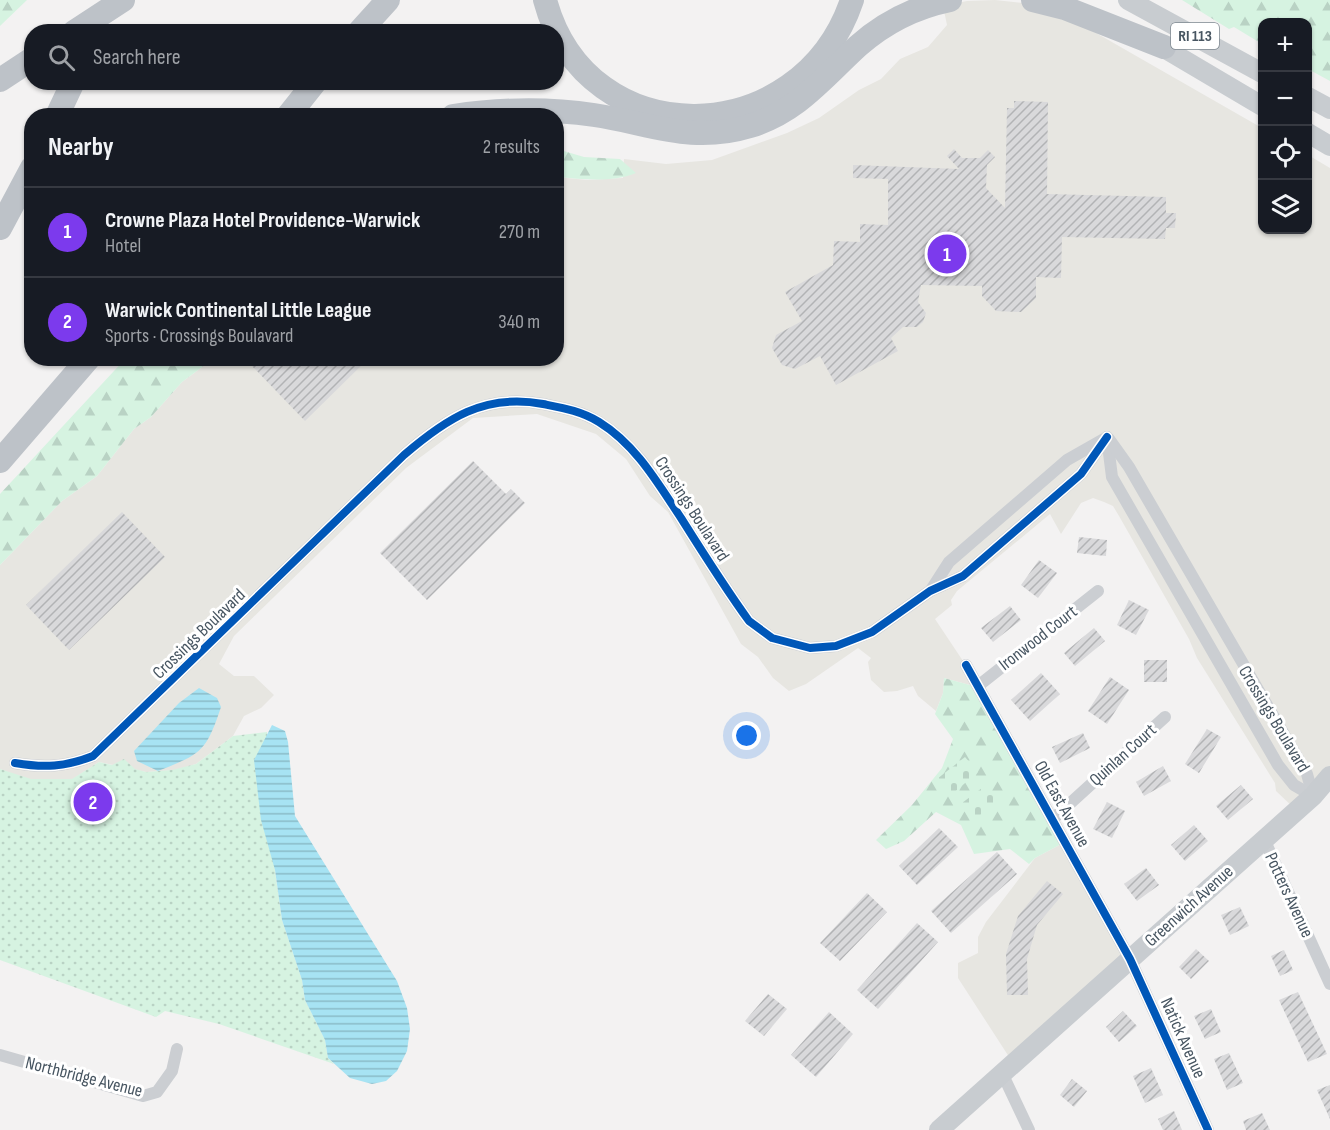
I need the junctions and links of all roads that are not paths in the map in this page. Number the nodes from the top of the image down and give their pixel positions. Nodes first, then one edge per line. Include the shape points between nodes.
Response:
1 (110, 0) edge
2 (123, 0) edge
3 (388, 0) edge
4 (545, 0) edge
5 (852, 0) edge
6 (950, 0) edge
7 (1033, 0) edge
8 (1076, 0) edge
9 (1128, 0) edge
10 (86, 24) edge
11 (100, 24) edge
12 (366, 24) edge
13 (554, 24) edge
14 (564, 41) edge
15 (1164, 48) junction
16 (24, 64) edge
17 (1261, 72) edge
18 (0, 80) edge
19 (69, 90) edge
20 (309, 90) edge
21 (1258, 103) edge
22 (61, 108) edge
23 (294, 108) edge
24 (564, 112) edge
25 (1312, 135) edge
26 (1330, 146) edge
27 (24, 183) edge
28 (0, 228) edge
29 (82, 366) edge
30 (88, 366) edge
31 (33, 424) junction
32 (1107, 437) junction
33 (0, 461) edge
34 (930, 591) junction
35 (1098, 591) dead end
36 (966, 664) dead end
37 (978, 686) junction
38 (1165, 717) dead end
39 (15, 763) dead end
40 (1330, 776) edge
41 (1313, 796) junction
42 (1054, 818) junction
43 (1264, 839) junction
44 (1130, 959) junction
45 (1330, 984) edge
46 (177, 1049) dead end
47 (0, 1055) edge
48 (1003, 1075) junction
49 (939, 1130) edge
50 (1029, 1130) edge
51 (1209, 1130) edge

1 - 11 highway
2 - 10 highway
3 - 12 highway
4 - 13 highway
5 - 14 highway via 831,45 796,83 749,108 704,116 660,112 632,102 606,87 572,55
6 - 24 highway via 889,23 801,101 776,116 736,130 685,134
7 - 15 highway via 1065,8
8 - 15 main road, RI 113
9 - 17 main road, RI 113
15 - 21 main road, RI 113
16 - 18 highway
19 - 22 highway
20 - 23 highway
25 - 26 main road
27 - 28 highway
29 - 31 highway
30 - 31 highway
31 - 33 highway
32 - 34 street, Crossings Boulavard via 1067,460 949,562
32 - 34 street, Crossings Boulavard via 1072,482 963,576
32 - 41 street, Crossings Boulavard via 1129,467 1307,774
32 - 41 street, Crossings Boulavard via 1112,477 1278,765 1294,785
34 - 39 street, Crossings Boulavard via 872,632 836,646 810,648 772,638 749,621 646,465 625,441 572,409 532,402 501,403 470,409 437,426 93,756 70,765 42,768
35 - 37 street, Ironwood Court
36 - 37 street, Old East Avenue
37 - 42 street, Old East Avenue
38 - 42 street, Quinlan Court
40 - 41 main road, Greenwich Avenue
41 - 43 main road, Greenwich Avenue
42 - 44 street, Old East Avenue
43 - 44 main road, Greenwich Avenue
43 - 45 street, Potters Avenue
44 - 48 main road, Greenwich Avenue
44 - 51 street, Natick Avenue
46 - 47 street, Northbridge Avenue via 172,1071 157,1092 143,1096
48 - 49 main road, Greenwich Avenue
48 - 50 street

